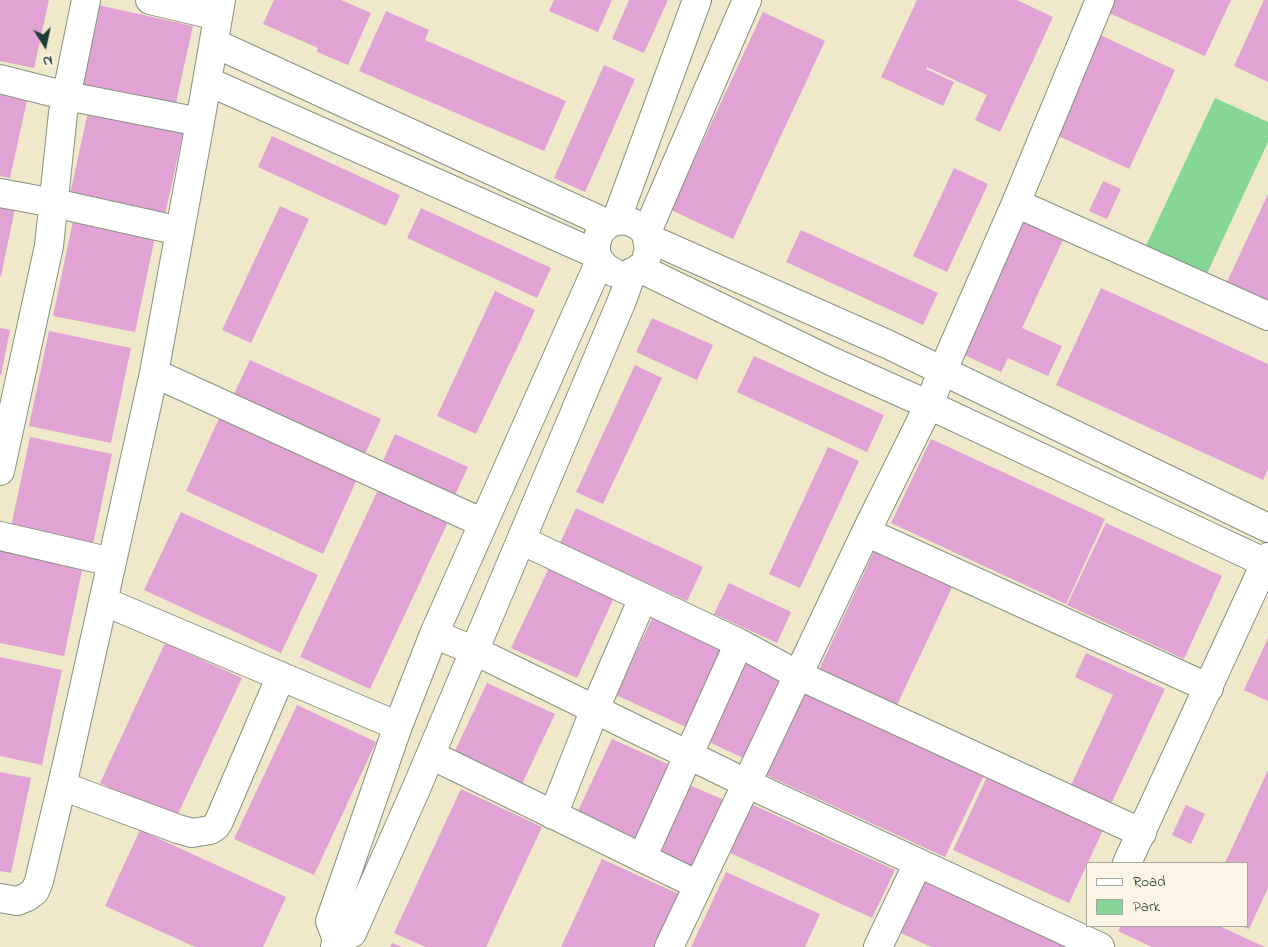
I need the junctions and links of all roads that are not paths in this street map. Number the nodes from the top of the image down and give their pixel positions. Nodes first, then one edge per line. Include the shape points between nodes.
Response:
1 (86, 0) edge
2 (150, 0) edge
3 (697, 0) edge
4 (747, 0) edge
5 (1100, 0) edge
6 (218, 20) edge
7 (0, 79) edge
8 (207, 81) junction
9 (67, 96) junction
10 (200, 122) junction
11 (0, 193) edge
12 (54, 203) junction
13 (1016, 203) junction
14 (612, 222) junction
15 (180, 231) junction
16 (647, 236) junction
17 (598, 258) junction
18 (635, 270) junction
19 (1268, 316) edge
20 (942, 372) junction
21 (154, 373) junction
22 (929, 406) junction
23 (0, 471) edge
24 (484, 524) junction
25 (1268, 528) edge
26 (866, 532) junction
27 (0, 536) edge
28 (521, 540) junction
29 (112, 562) junction
30 (1267, 562) edge
31 (643, 598) junction
32 (103, 602) junction
33 (434, 634) junction
34 (739, 643) junction
35 (475, 651) junction
36 (798, 675) junction
37 (281, 676) junction
38 (1209, 688) junction
39 (594, 709) junction
40 (398, 726) junction
41 (431, 755) junction
42 (687, 755) junction
43 (746, 783) junction
44 (62, 786) junction
45 (553, 815) junction
46 (1142, 833) junction
47 (642, 858) junction
48 (1128, 862) edge
49 (918, 863) junction
50 (698, 885) junction
51 (0, 898) edge
52 (1094, 941) edge
53 (336, 944) edge
54 (668, 947) edge
55 (878, 947) edge

1 - 9 street
2 - 6 street
3 - 14 street
4 - 16 street
5 - 13 street
6 - 8 street
6 - 14 street
7 - 9 street
8 - 10 street
8 - 17 street
9 - 10 street
9 - 12 street
10 - 15 street
11 - 12 street
12 - 15 street
12 - 23 street via 49,246
13 - 19 street
13 - 20 street
14 - 16 street via 634,222
14 - 17 street via 600,232 596,243
15 - 21 street
16 - 18 street via 649,249 646,260
16 - 20 street
17 - 18 street via 614,273
17 - 24 street
18 - 22 street
18 - 28 street
20 - 22 street
20 - 25 street
21 - 24 street
21 - 29 street
22 - 26 street
22 - 30 street
24 - 33 street
26 - 36 street
26 - 38 street
27 - 29 street
28 - 31 street
28 - 35 street
29 - 32 street
30 - 38 street
31 - 34 street
31 - 39 street
32 - 37 street
32 - 44 street
33 - 35 street
33 - 40 street
34 - 36 street
34 - 42 street
35 - 39 street
35 - 41 street
36 - 43 street
36 - 46 street
37 - 40 street
37 - 44 street via 219,822 210,830 192,833 178,829
38 - 46 street
39 - 42 street
39 - 45 street
40 - 53 street via 330,921
41 - 45 street
41 - 53 street via 352,933
42 - 43 street
42 - 47 street
43 - 49 street
43 - 50 street
44 - 51 street via 35,891 17,901
45 - 47 street
46 - 48 street
47 - 50 street
49 - 52 street
49 - 55 street
50 - 54 street

